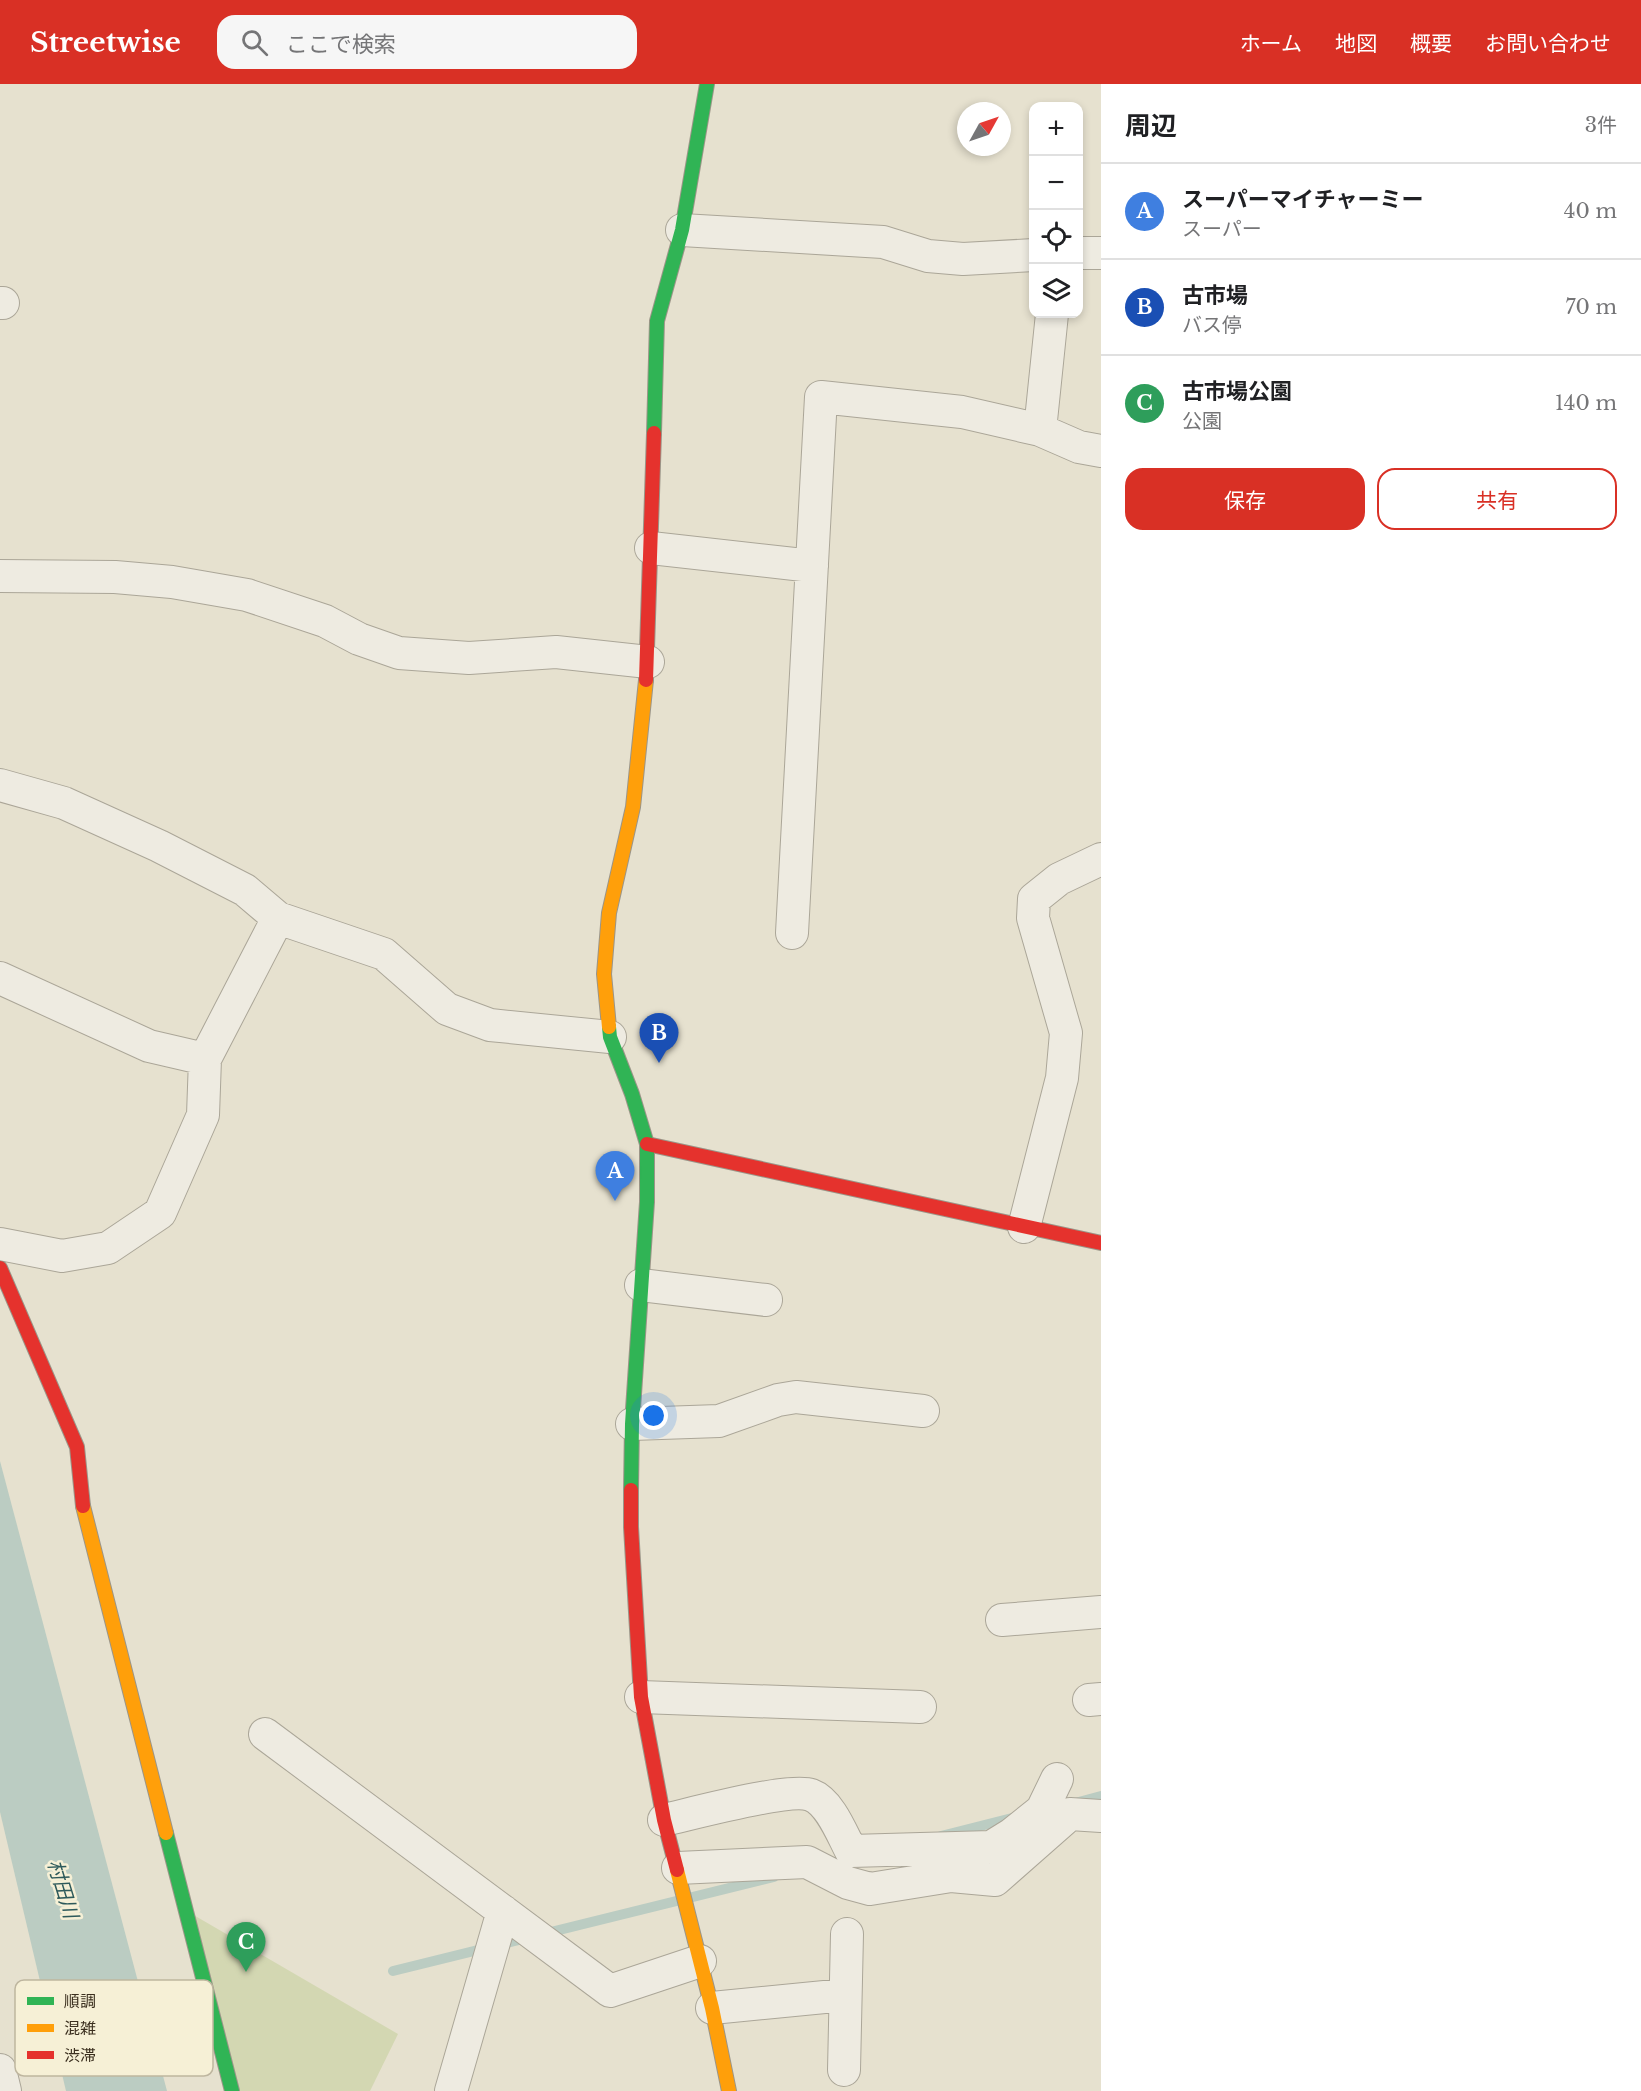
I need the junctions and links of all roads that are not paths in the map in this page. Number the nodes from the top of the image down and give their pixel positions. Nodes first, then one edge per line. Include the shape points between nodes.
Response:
1 (707, 84) edge
2 (682, 230) junction
3 (1083, 253) edge
4 (1101, 253) edge
5 (1029, 255) edge
6 (1052, 318) edge
7 (1040, 430) junction
8 (1101, 451) edge
9 (651, 548) junction
10 (812, 566) junction
11 (0, 576) edge
12 (648, 662) junction
13 (0, 785) edge
14 (1101, 859) edge
15 (278, 918) junction
16 (792, 933) dead end
17 (0, 978) edge
18 (610, 1037) junction
19 (205, 1059) junction
20 (647, 1144) junction
21 (1024, 1227) junction
22 (0, 1244) edge
23 (1101, 1244) edge
24 (0, 1268) edge
25 (641, 1285) junction
26 (766, 1300) dead end
27 (923, 1411) dead end
28 (632, 1424) junction
29 (1101, 1612) edge
30 (1002, 1620) dead end
31 (641, 1697) junction
32 (920, 1707) dead end
33 (265, 1734) dead end
34 (1057, 1779) dead end
35 (1101, 1816) edge
36 (664, 1820) junction
37 (678, 1868) junction
38 (503, 1911) junction
39 (847, 1934) dead end
40 (700, 1960) junction
41 (203, 1980) edge
42 (845, 1995) junction
43 (712, 2008) junction
44 (213, 2020) edge
45 (0, 2070) edge
46 (844, 2070) dead end
47 (5, 2091) edge
48 (231, 2091) edge
49 (452, 2091) edge
50 (729, 2091) edge

1 - 2 street
2 - 5 street via 883,242 928,256 963,260
2 - 9 street via 657,321
3 - 4 street
6 - 7 street
7 - 8 street via 1079,447
7 - 10 street via 962,412 821,397
9 - 10 street
9 - 12 street
10 - 16 street
11 - 12 street via 115,577 247,595 325,621 359,639 399,653 469,658 556,652
12 - 18 street via 633,807 609,913 604,974
13 - 15 street via 64,804 159,846 245,890
14 - 21 street via 1059,879 1034,899 1033,918 1066,1033 1062,1078
15 - 18 street via 384,954 447,1009 490,1025
15 - 19 street
17 - 19 street via 149,1046
18 - 20 street
19 - 22 street via 203,1115 160,1213 108,1248 62,1256
20 - 21 street
20 - 25 street
21 - 23 street
24 - 41 street via 76,1448 84,1513
25 - 26 street
25 - 28 street
27 - 28 street via 796,1397 719,1421
28 - 31 street via 631,1527
29 - 30 street
31 - 32 street
31 - 36 street
33 - 38 street
34 - 36 street via 1042,1810 991,1847 852,1851 830,1811 811,1795 789,1792
35 - 37 street via 1070,1814 995,1880 951,1876 870,1889 807,1862
36 - 37 street
37 - 40 street
38 - 40 street via 610,1991
38 - 49 street
39 - 42 street
40 - 43 street
42 - 43 street
42 - 46 street
43 - 50 street
44 - 48 street
45 - 47 street

